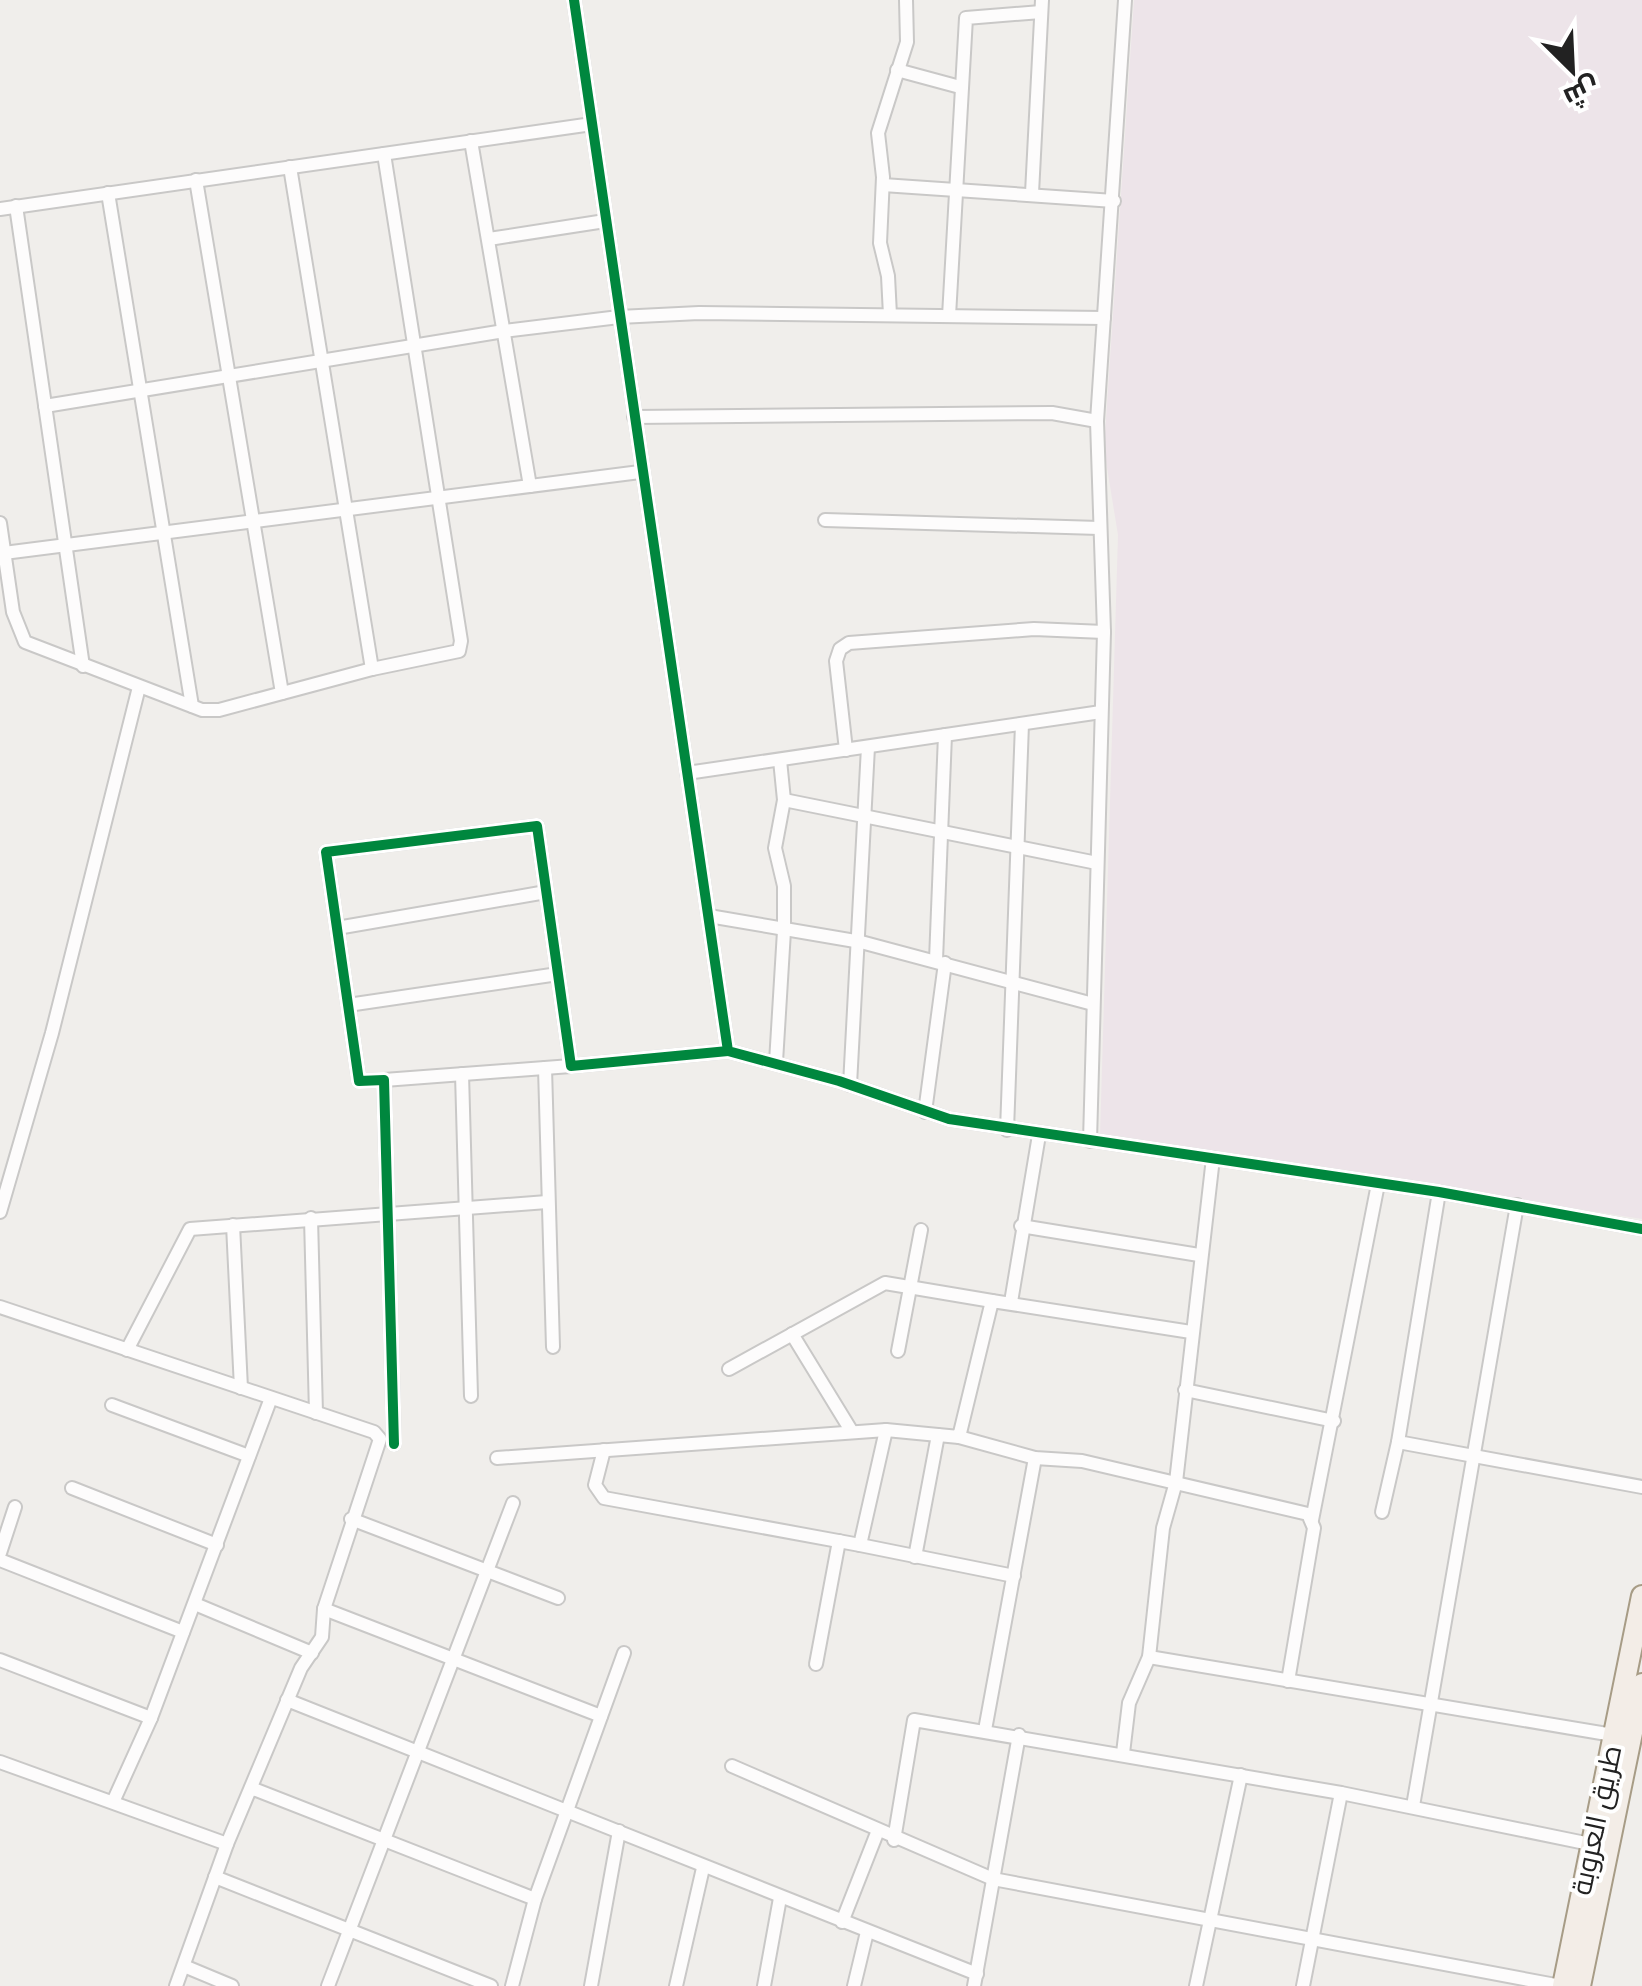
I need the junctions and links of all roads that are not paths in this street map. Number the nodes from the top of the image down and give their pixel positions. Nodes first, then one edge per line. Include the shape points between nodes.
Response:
1 (574, 0) edge
2 (906, 0) edge
3 (1124, 0) edge
4 (1042, 6) edge
5 (897, 70) junction
6 (960, 87) junction
7 (592, 124) junction
8 (472, 141) junction
9 (384, 154) junction
10 (290, 167) junction
11 (196, 180) junction
12 (883, 184) junction
13 (956, 186) junction
14 (1032, 192) junction
15 (108, 193) junction
16 (1114, 201) junction
17 (16, 206) junction
18 (0, 208) edge
19 (606, 221) junction
20 (489, 239) junction
21 (890, 314) junction
22 (949, 316) junction
23 (619, 317) junction
24 (1104, 318) junction
25 (504, 330) junction
26 (413, 346) junction
27 (322, 361) junction
28 (231, 374) junction
29 (140, 390) junction
30 (45, 406) junction
31 (634, 417) junction
32 (1098, 421) junction
33 (640, 472) junction
34 (530, 486) junction
35 (438, 498) junction
36 (344, 510) junction
37 (824, 520) dead end
38 (256, 521) junction
39 (0, 523) edge
40 (1100, 528) junction
41 (164, 533) junction
42 (65, 546) junction
43 (4, 553) junction
44 (1104, 632) junction
45 (83, 666) junction
46 (372, 669) junction
47 (140, 687) junction
48 (282, 693) junction
49 (192, 706) junction
50 (1100, 712) junction
51 (1022, 724) junction
52 (946, 735) junction
53 (868, 747) junction
54 (846, 750) junction
55 (780, 760) junction
56 (688, 774) junction
57 (784, 800) junction
58 (867, 816) junction
59 (940, 830) junction
60 (1017, 846) junction
61 (1097, 863) junction
62 (546, 892) junction
63 (709, 916) junction
64 (337, 928) junction
65 (784, 931) junction
66 (861, 942) junction
67 (940, 961) junction
68 (558, 974) junction
69 (1011, 981) junction
70 (1093, 1004) junction
71 (348, 1005) junction
72 (728, 1052) junction
73 (776, 1062) junction
74 (571, 1066) junction
75 (545, 1068) junction
76 (462, 1074) junction
77 (384, 1080) junction
78 (850, 1085) junction
79 (925, 1112) junction
80 (1007, 1130) junction
81 (1039, 1135) junction
82 (1090, 1140) junction
83 (1214, 1158) junction
84 (1378, 1184) junction
85 (1440, 1192) junction
86 (547, 1202) junction
87 (1518, 1206) junction
88 (465, 1207) junction
89 (0, 1212) edge
90 (388, 1213) junction
91 (311, 1218) junction
92 (233, 1226) junction
93 (1021, 1226) junction
94 (1642, 1229) edge
95 (921, 1230) dead end
96 (1199, 1255) junction
97 (911, 1286) junction
98 (992, 1300) junction
99 (1011, 1302) junction
100 (0, 1307) edge
101 (1191, 1332) junction
102 (792, 1334) junction
103 (553, 1347) dead end
104 (127, 1350) junction
105 (898, 1352) dead end
106 (729, 1369) dead end
107 (241, 1388) junction
108 (1186, 1390) junction
109 (471, 1396) dead end
110 (271, 1398) junction
111 (112, 1405) dead end
112 (316, 1413) junction
113 (1334, 1420) junction
114 (886, 1430) junction
115 (852, 1432) junction
116 (938, 1435) junction
117 (958, 1437) junction
118 (1398, 1442) junction
119 (394, 1444) dead end
120 (604, 1450) junction
121 (249, 1456) junction
122 (1476, 1456) junction
123 (498, 1458) dead end
124 (1035, 1458) junction
125 (1176, 1482) junction
126 (1642, 1487) edge
127 (72, 1488) dead end
128 (513, 1503) dead end
129 (16, 1508) dead end
130 (1382, 1512) dead end
131 (351, 1519) junction
132 (1312, 1520) junction
133 (839, 1541) junction
134 (217, 1544) junction
135 (860, 1545) junction
136 (0, 1553) edge
137 (915, 1557) junction
138 (0, 1560) edge
139 (487, 1570) junction
140 (1014, 1576) junction
141 (1642, 1596) edge
142 (558, 1598) dead end
143 (195, 1604) junction
144 (324, 1609) junction
145 (183, 1632) junction
146 (312, 1653) junction
147 (624, 1653) dead end
148 (1150, 1657) junction
149 (0, 1660) edge
150 (454, 1661) junction
151 (816, 1664) dead end
152 (1288, 1682) junction
153 (1642, 1684) edge
154 (288, 1700) junction
155 (1432, 1704) junction
156 (601, 1716) junction
157 (152, 1718) junction
158 (985, 1730) junction
159 (1019, 1735) junction
160 (1614, 1735) junction
161 (420, 1750) junction
162 (1123, 1753) junction
163 (0, 1762) edge
164 (732, 1766) dead end
165 (1241, 1774) junction
166 (250, 1788) junction
167 (1341, 1793) junction
168 (113, 1802) junction
169 (1413, 1806) junction
170 (568, 1809) junction
171 (620, 1832) junction
172 (877, 1833) junction
173 (386, 1838) junction
174 (894, 1840) junction
175 (227, 1844) junction
176 (1590, 1844) junction
177 (703, 1868) junction
178 (216, 1877) junction
179 (994, 1879) junction
180 (780, 1898) junction
181 (535, 1899) junction
182 (1210, 1920) junction
183 (842, 1922) junction
184 (349, 1931) junction
185 (867, 1932) junction
186 (1311, 1939) junction
187 (184, 1966) junction
188 (975, 1980) edge
189 (176, 1986) edge
190 (232, 1986) edge
191 (328, 1986) edge
192 (491, 1986) edge
193 (512, 1986) edge
194 (591, 1986) edge
195 (676, 1986) edge
196 (764, 1986) edge
197 (854, 1986) edge
198 (1196, 1986) edge
199 (1304, 1986) edge
200 (1562, 1986) edge
201 (1580, 1986) edge

1 - 7 street
2 - 5 street via 907,42
3 - 16 street
4 - 6 street via 968,16
4 - 14 street
5 - 6 street
5 - 12 street via 879,125
6 - 13 street
7 - 8 street
7 - 19 street
8 - 9 street
8 - 20 street
9 - 10 street
9 - 26 street
10 - 11 street
10 - 27 street
11 - 15 street
11 - 28 street
12 - 13 street
12 - 21 street via 880,243
13 - 14 street
13 - 22 street
14 - 16 street
15 - 17 street
15 - 29 street
16 - 24 street
17 - 18 street
17 - 30 street
19 - 20 street
19 - 23 street
20 - 25 street
21 - 22 street
21 - 23 street
22 - 24 street
23 - 25 street
23 - 31 street
24 - 32 street
25 - 26 street
25 - 34 street
26 - 27 street
26 - 35 street
27 - 28 street
27 - 36 street
28 - 29 street
28 - 38 street
29 - 30 street
29 - 41 street
30 - 42 street
31 - 32 street via 1052,413
31 - 33 street
32 - 40 street
33 - 34 street
33 - 56 street
34 - 35 street
35 - 36 street
35 - 46 street via 460,648 451,656
36 - 38 street
36 - 46 street
37 - 40 street
38 - 41 street
38 - 48 street
39 - 43 street
40 - 44 street
41 - 42 street
41 - 49 street
42 - 43 street
42 - 45 street
43 - 45 street via 24,642
44 - 50 street
44 - 54 street via 1000,630 849,643 836,661
45 - 47 street
46 - 48 street
47 - 49 street
47 - 89 street
48 - 49 street via 213,711
50 - 51 street
50 - 61 street
51 - 52 street
51 - 60 street
52 - 53 street
52 - 59 street
53 - 54 street
53 - 58 street
54 - 55 street
55 - 56 street
55 - 57 street
56 - 63 street
57 - 58 street
57 - 65 street via 775,840
58 - 59 street
58 - 66 street
59 - 60 street
59 - 67 street
60 - 61 street
60 - 69 street
61 - 70 street
62 - 64 street
62 - 64 street via 537,826 326,852
62 - 68 street
63 - 65 street
63 - 72 street
64 - 71 street
65 - 66 street
65 - 73 street
66 - 67 street
66 - 78 street
67 - 69 street
67 - 79 street
68 - 71 street
68 - 74 street
69 - 70 street
69 - 80 street
70 - 82 street
71 - 77 street via 358,1081
72 - 73 street
72 - 74 street
73 - 78 street
74 - 75 street
75 - 76 street
75 - 86 street
76 - 77 street
76 - 88 street
77 - 90 street
78 - 79 street
79 - 80 street
80 - 81 street
81 - 82 street
81 - 93 street
82 - 83 street
83 - 84 street
83 - 96 street
84 - 85 street
84 - 113 street
85 - 87 street
85 - 118 street
86 - 88 street
86 - 103 street
87 - 94 street
87 - 122 street
88 - 90 street
88 - 109 street
90 - 91 street
90 - 119 street
91 - 92 street
91 - 112 street
92 - 104 street via 190,1229
92 - 107 street
93 - 96 street
93 - 99 street
95 - 97 street
96 - 101 street
97 - 98 street
97 - 102 street via 885,1283
97 - 105 street
98 - 99 street
98 - 117 street
99 - 101 street
100 - 104 street
101 - 108 street
102 - 106 street
102 - 115 street
104 - 107 street
107 - 110 street
108 - 113 street
108 - 125 street
110 - 112 street
110 - 121 street
111 - 121 street
112 - 131 street via 380,1439
113 - 132 street
114 - 115 street
114 - 116 street
114 - 135 street
115 - 120 street
116 - 117 street
116 - 137 street
117 - 124 street
118 - 122 street
118 - 130 street
120 - 123 street
120 - 133 street via 595,1485 604,1498
121 - 134 street
122 - 126 street
122 - 155 street
124 - 125 street
124 - 140 street
125 - 132 street via 1298,1510
125 - 148 street via 1162,1528
127 - 134 street
128 - 139 street
129 - 136 street
131 - 139 street
131 - 144 street
132 - 152 street
133 - 135 street
133 - 151 street
134 - 143 street
135 - 137 street
137 - 140 street
138 - 145 street
139 - 142 street
139 - 150 street
140 - 158 street
141 - 160 main road, طريق العروبة
143 - 145 street
143 - 146 street
144 - 146 street via 322,1638
144 - 150 street
145 - 157 street
146 - 154 street
147 - 156 street
148 - 152 street
148 - 162 street via 1128,1703
149 - 157 street
150 - 156 street
150 - 161 street
152 - 155 street
153 - 201 main road
154 - 161 street
154 - 166 street
155 - 160 street
155 - 169 street
156 - 170 street
157 - 168 street
158 - 159 street
158 - 174 street via 914,1720
159 - 162 street
159 - 179 street
160 - 176 main road, طريق العروبة
161 - 170 street
161 - 173 street
162 - 165 street
163 - 168 street
164 - 172 street
165 - 167 street
165 - 182 street
166 - 173 street
166 - 175 street
167 - 169 street
167 - 186 street
168 - 175 street
169 - 176 street
170 - 171 street
170 - 181 street
171 - 177 street
171 - 194 street
172 - 174 street
172 - 183 street
173 - 181 street
173 - 184 street
174 - 179 street
175 - 178 street
176 - 200 main road, طريق العروبة
177 - 180 street
177 - 195 street
178 - 184 street
178 - 187 street
179 - 182 street
179 - 188 street
180 - 183 street
180 - 196 street
181 - 193 street
182 - 186 street
182 - 198 street
183 - 185 street
184 - 191 street
184 - 192 street
185 - 188 street
185 - 197 street
186 - 199 street
186 - 200 street
187 - 189 street
187 - 190 street

